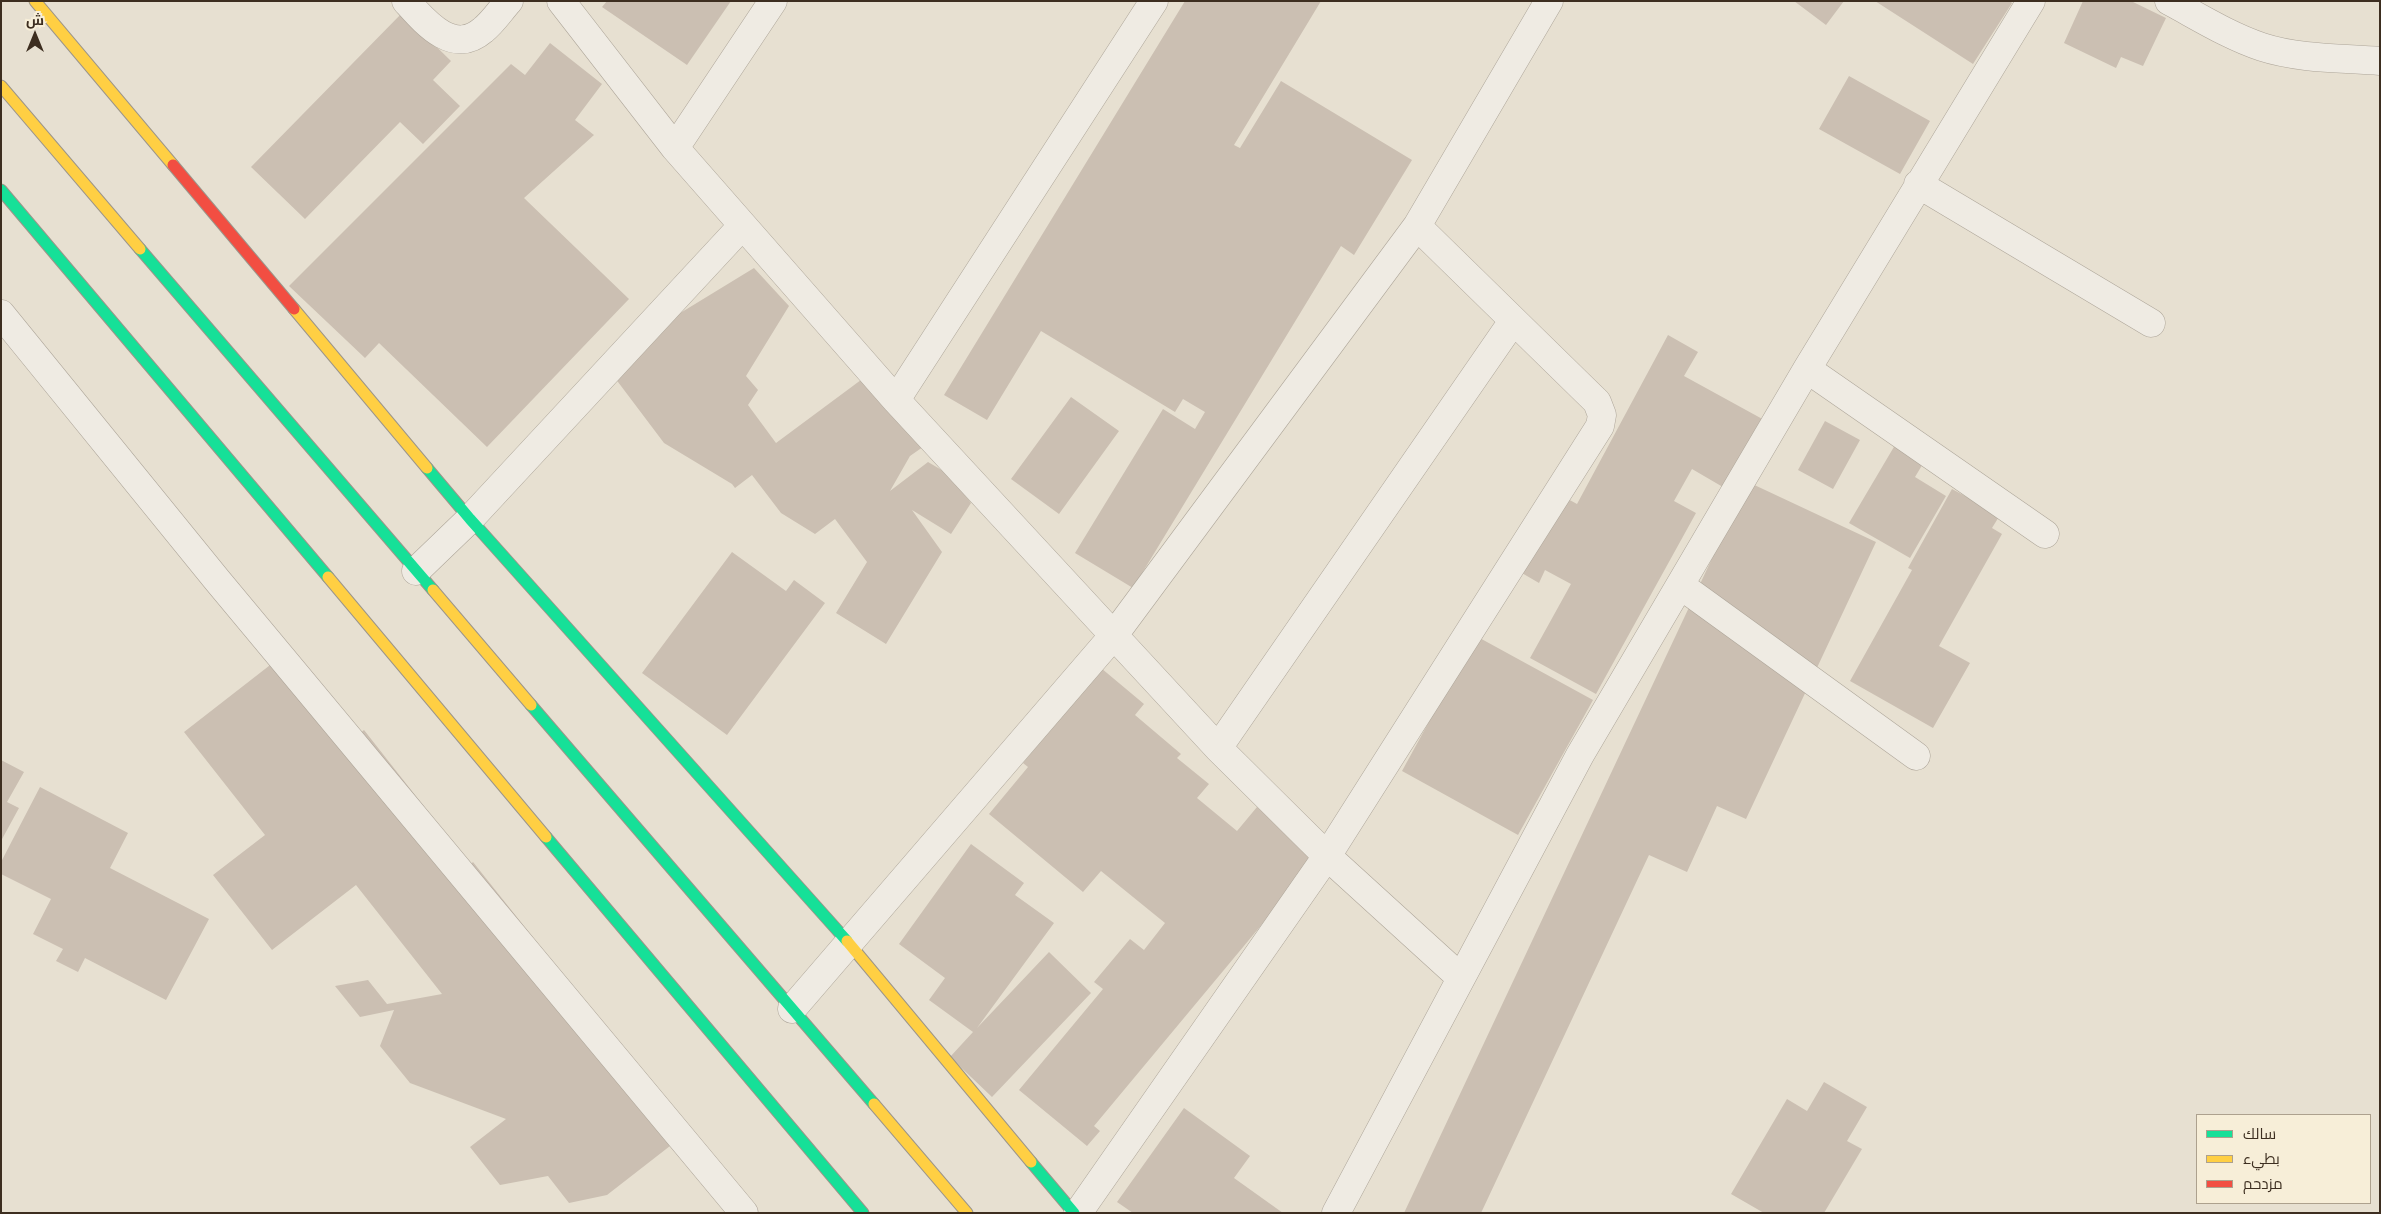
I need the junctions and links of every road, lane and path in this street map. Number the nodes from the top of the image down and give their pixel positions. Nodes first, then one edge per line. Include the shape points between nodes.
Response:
1 (35, 1) edge
2 (406, 1) edge
3 (508, 1) edge
4 (561, 1) edge
5 (773, 1) edge
6 (1154, 1) edge
7 (1549, 1) edge
8 (2031, 1) edge
9 (2169, 1) edge
10 (2380, 61) edge
11 (1, 86) edge
12 (676, 148) junction
13 (1918, 184) junction
14 (1, 190) edge
15 (742, 226) junction
16 (1417, 226) junction
17 (1, 314) edge
18 (1513, 321) junction
19 (2151, 323) dead end
20 (1807, 370) junction
21 (896, 400) junction
22 (470, 519) junction
23 (2045, 534) dead end
24 (416, 571) junction
25 (1680, 585) junction
26 (1114, 635) junction
27 (1218, 748) junction
28 (1916, 756) dead end
29 (1327, 856) junction
30 (849, 943) junction
31 (1461, 978) junction
32 (792, 1009) junction
33 (744, 1213) edge
34 (863, 1213) edge
35 (967, 1213) edge
36 (1074, 1213) edge
37 (1078, 1213) edge
38 (1336, 1213) edge

1 - 22 main road
2 - 3 street via 438,33 460,39 482,31
4 - 12 street
5 - 12 street
6 - 21 street
7 - 16 street
8 - 13 street
9 - 10 street via 2262,47 2301,55
11 - 24 main road
12 - 15 street
13 - 19 street
13 - 20 street
14 - 34 main road
15 - 21 street
15 - 22 street
16 - 18 street
16 - 26 street
17 - 33 street via 217,580
18 - 27 street
18 - 29 street via 1597,402 1602,415 1600,426
20 - 23 street
20 - 25 street
21 - 26 street
22 - 24 street
22 - 30 main road
24 - 32 main road
25 - 28 street
25 - 31 street via 1580,755
26 - 27 street
26 - 30 street
27 - 29 street
29 - 31 street
29 - 37 street
30 - 32 street
30 - 36 main road
31 - 38 street
32 - 35 main road

